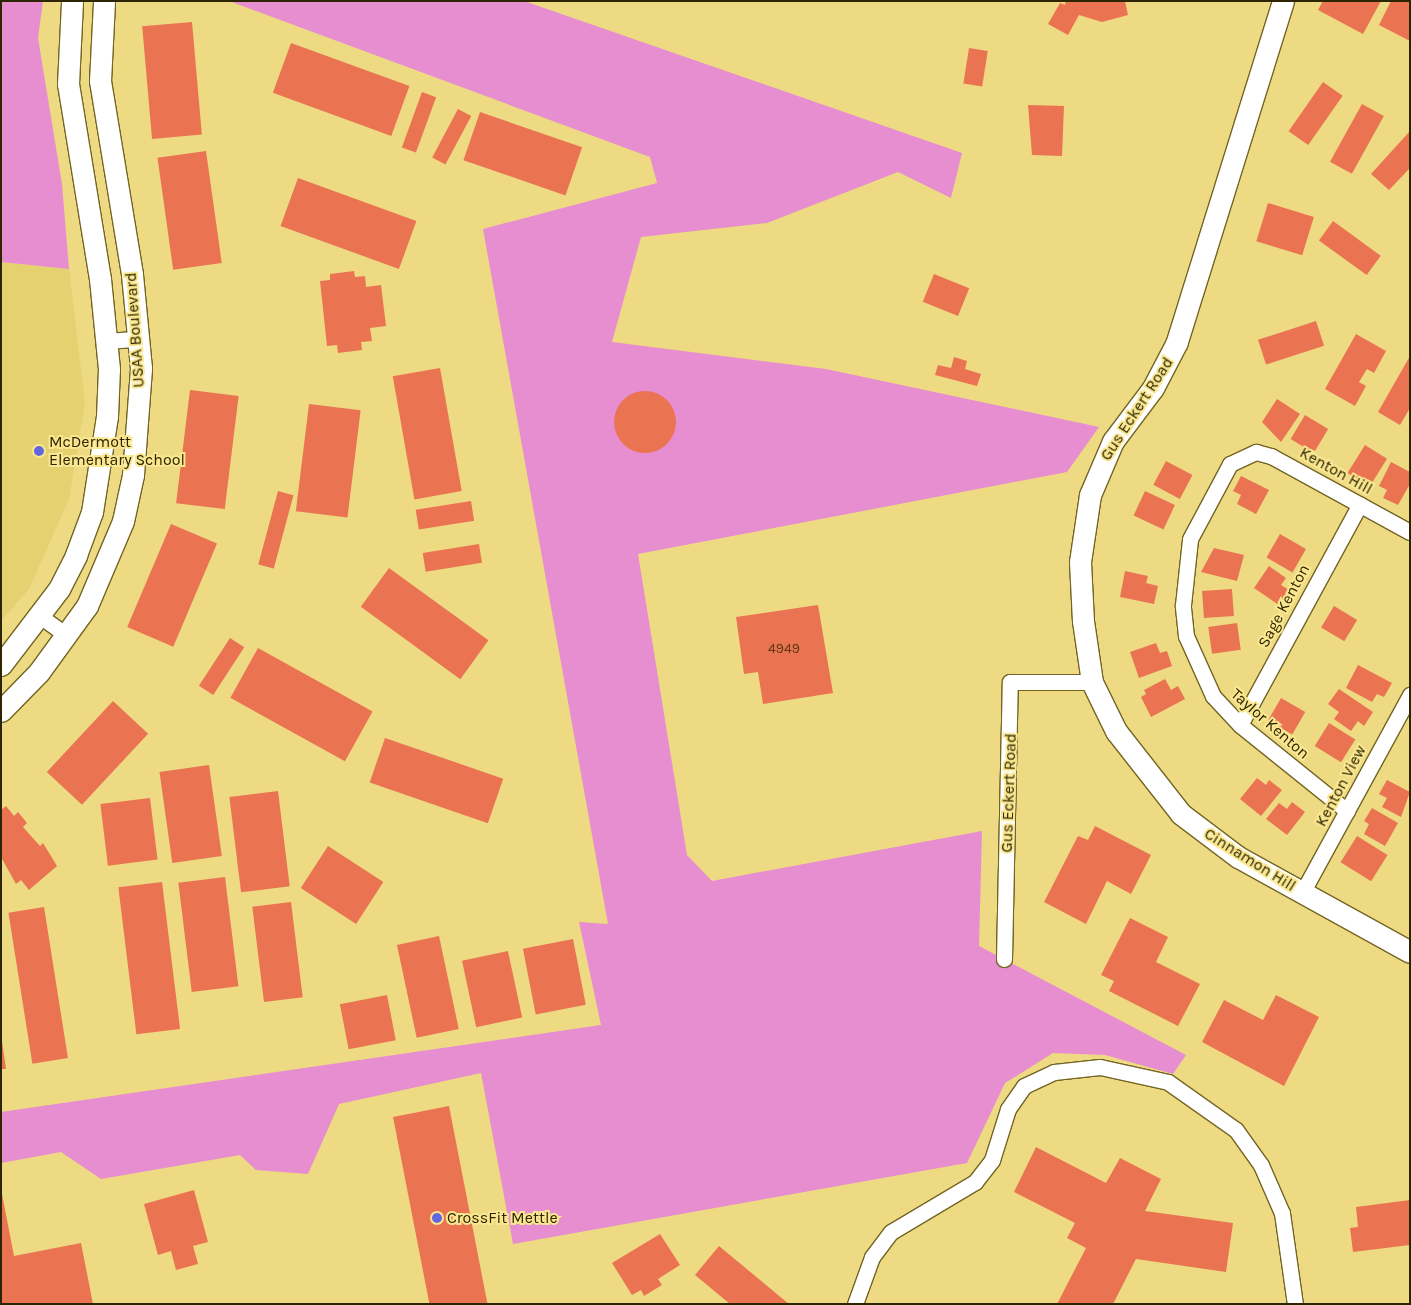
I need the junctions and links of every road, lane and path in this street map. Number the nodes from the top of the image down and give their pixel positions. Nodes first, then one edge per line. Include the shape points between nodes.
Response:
1 (72, 1) edge
2 (104, 1) edge
3 (1282, 1) edge
4 (138, 339) junction
5 (106, 341) junction
6 (1242, 454) joint
7 (1360, 504) junction
8 (1410, 532) edge
9 (40, 616) junction
10 (66, 635) junction
11 (1, 665) edge
12 (1092, 682) junction
13 (1410, 695) edge
14 (1, 711) edge
15 (1240, 725) junction
16 (1347, 811) junction
17 (1302, 893) junction
18 (1410, 952) edge
19 (1004, 959) dead end
20 (855, 1304) edge
21 (1295, 1304) edge

1 - 5 street, USAA Boulevard via 68,84
2 - 4 street, USAA Boulevard via 100,81
3 - 12 street, Gus Eckert Road via 1177,342 1153,388 1113,440 1090,495 1080,562
4 - 5 street
4 - 10 street, USAA Boulevard via 139,418 123,521 106,568
5 - 9 street, USAA Boulevard via 107,416 92,512 76,555
6 - 7 street, Kenton Hill via 1271,456
6 - 15 street, Taylor Kenton via 1216,483 1190,539 1183,605 1196,664 1213,696
7 - 8 street, Kenton Hill
7 - 15 street, Sage Kenton
9 - 10 street
9 - 11 street, USAA Boulevard
10 - 14 street, USAA Boulevard
12 - 17 street, Cinnamon Hill via 1136,762 1181,814 1238,857
12 - 19 street, Gus Eckert Road via 1010,682
13 - 16 street, Kenton View
15 - 16 street, Taylor Kenton
16 - 17 street, Kenton View
17 - 18 street, Cinnamon Hill
20 - 21 street via 872,1257 891,1232 975,1182 992,1160 1008,1109 1024,1086 1054,1072 1100,1066 1168,1082 1236,1130 1261,1165 1282,1213

